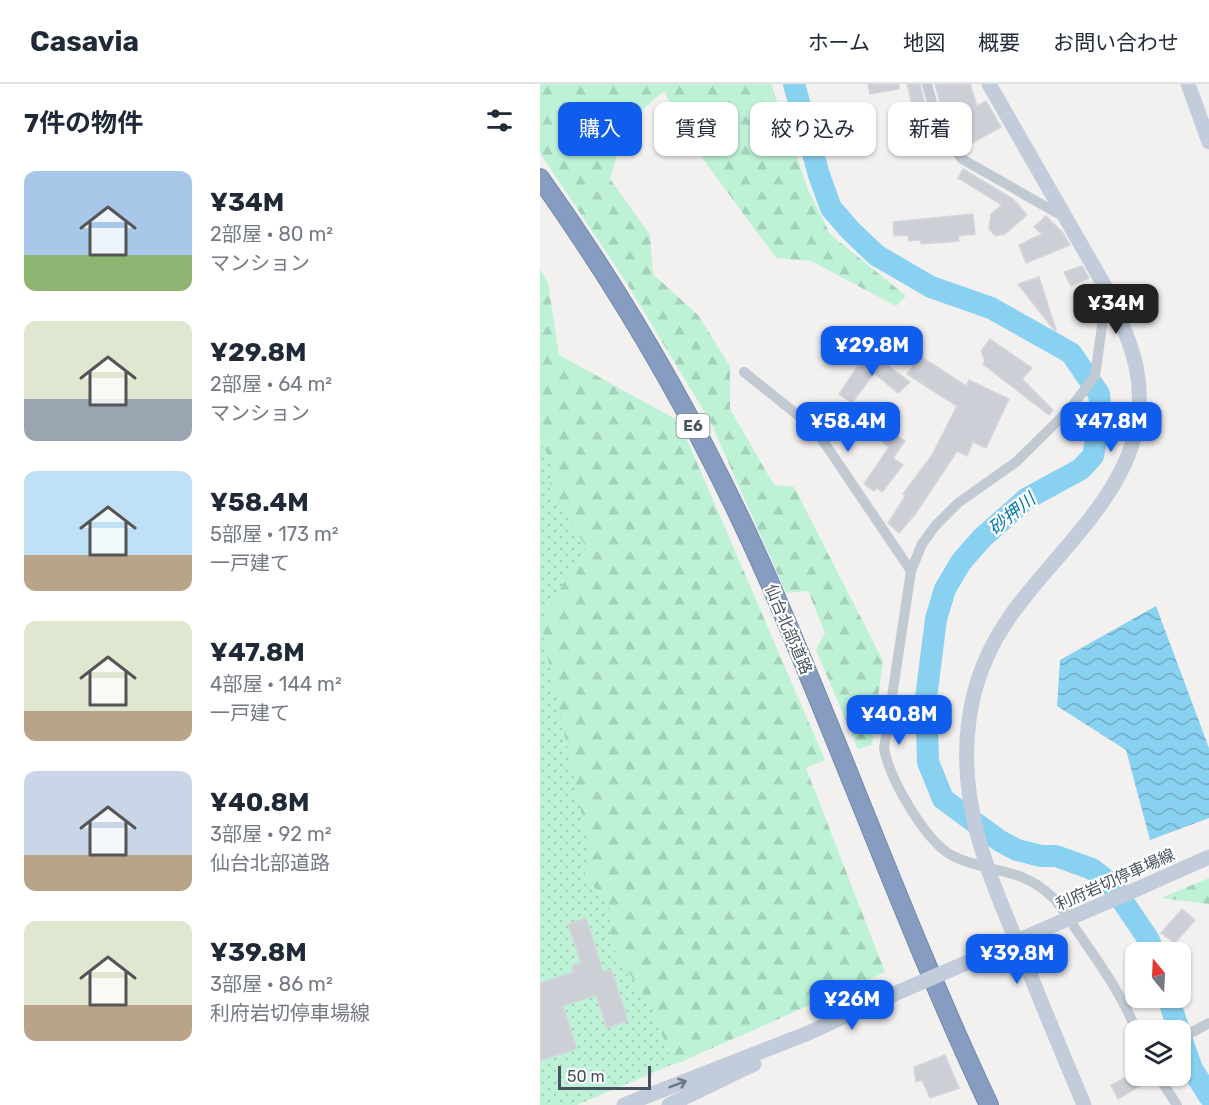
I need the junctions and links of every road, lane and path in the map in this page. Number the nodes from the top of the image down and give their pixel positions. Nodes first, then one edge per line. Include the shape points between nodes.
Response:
1 (927, 84) edge
2 (989, 84) edge
3 (1188, 84) edge
4 (1209, 142) edge
5 (540, 178) edge
6 (1067, 219) junction
7 (1107, 290) junction
8 (744, 372) dead end
9 (910, 571) junction
10 (1209, 857) edge
11 (984, 860) junction
12 (1131, 1020) edge
13 (1209, 1023) edge
14 (806, 1034) junction
15 (1191, 1034) edge
16 (1165, 1086) edge
17 (624, 1105) edge
18 (669, 1105) edge
19 (989, 1105) edge
20 (1084, 1105) edge
21 (1177, 1105) edge

1 - 6 street via 939,128 962,159
2 - 6 street
3 - 4 street
5 - 19 highway, 仙台北部道路 / E6 via 635,322 704,446 767,578 920,951
6 - 7 street
7 - 9 street via 1095,376 1069,410 1016,462 958,503 935,526
7 - 11 street via 1136,368 1133,439 1102,506 1023,598 987,657 969,719 965,761 969,802
8 - 9 street via 815,429
9 - 11 street via 884,749 887,766 924,828 950,854
10 - 14 street, 利府岩切停車場線, bridge
11 - 12 street via 1015,872 1051,895 1117,991
11 - 20 street
13 - 15 street
17 -> 14 street, 利府岩切停車場線
14 - 18 street, 利府岩切停車場線 via 765,1059
16 - 21 street

